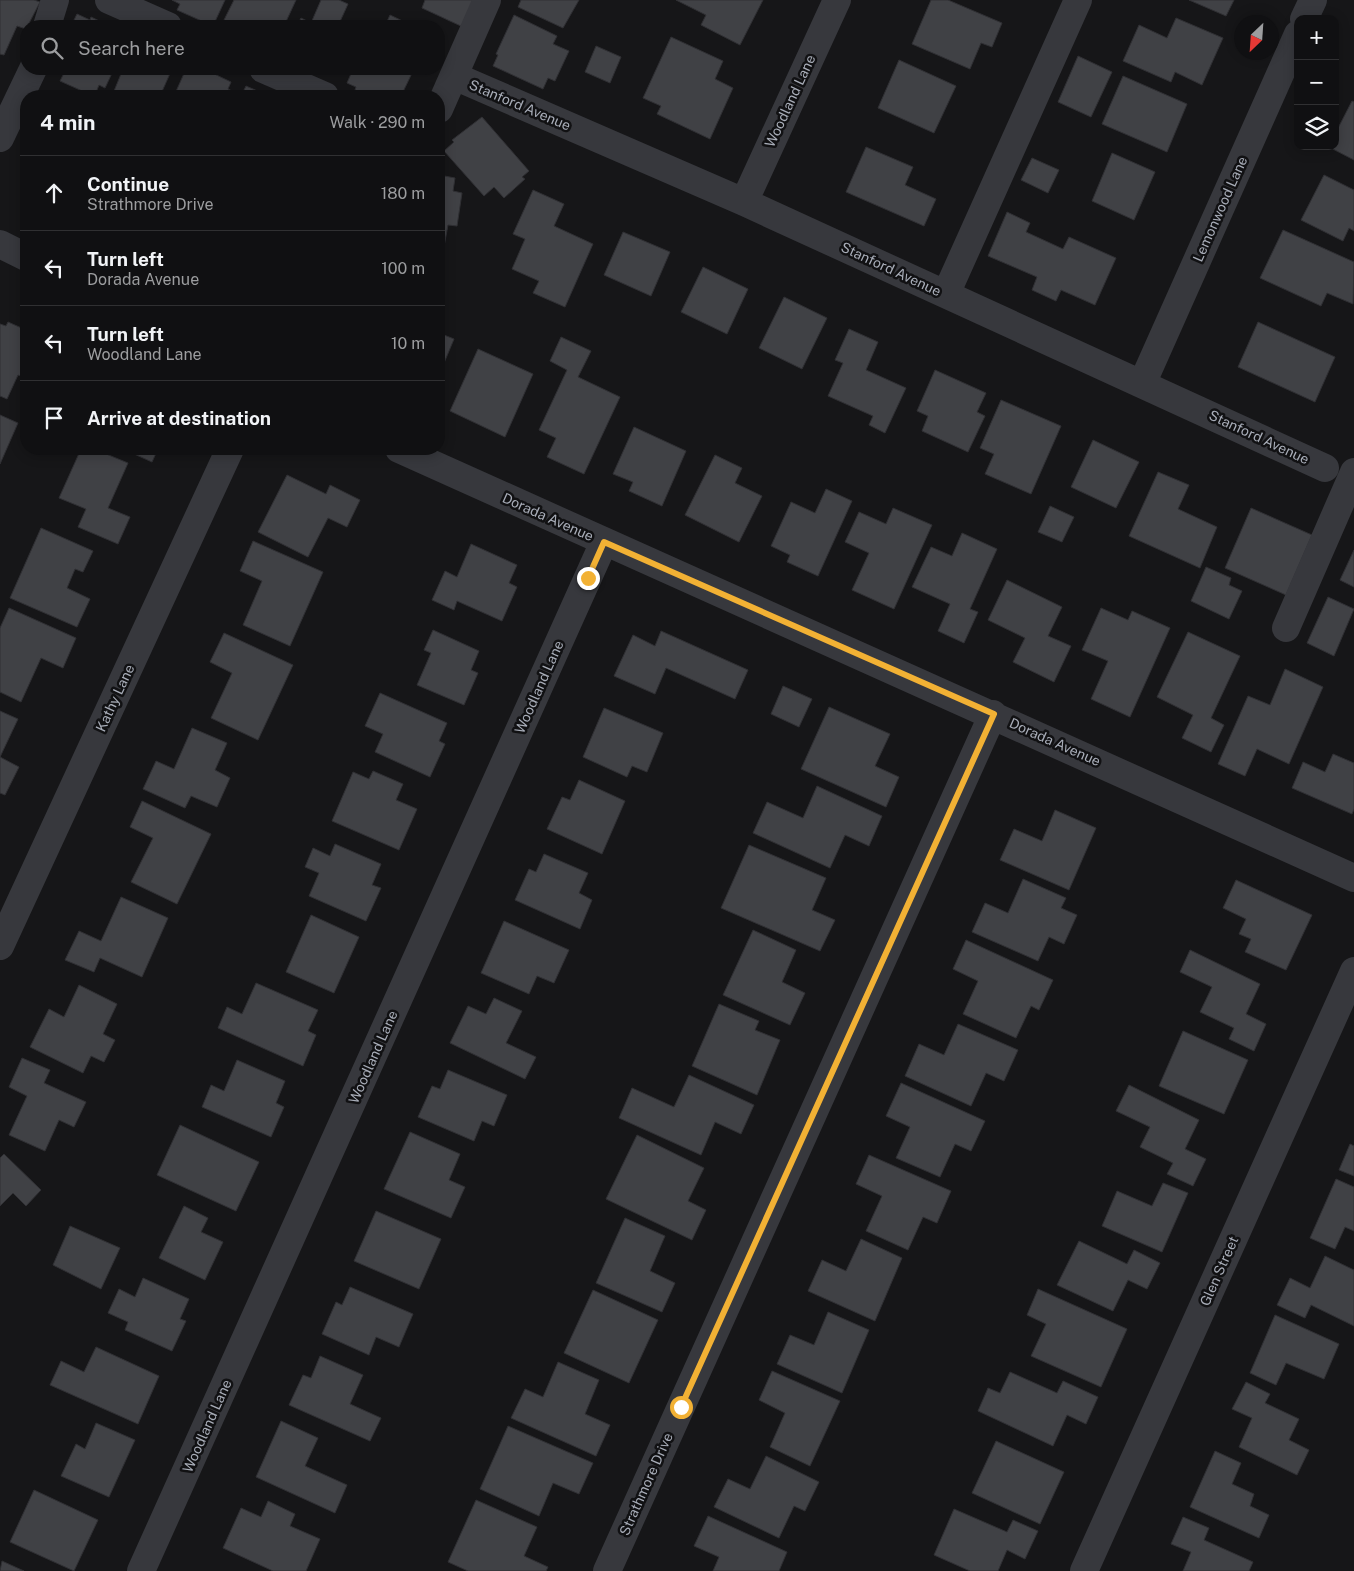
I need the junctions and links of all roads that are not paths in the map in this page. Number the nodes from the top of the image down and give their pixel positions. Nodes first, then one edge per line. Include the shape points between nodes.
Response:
1 (55, 0) edge
2 (109, 0) edge
3 (487, 0) edge
4 (837, 0) edge
5 (1078, 0) edge
6 (1313, 0) edge
7 (1306, 15) edge
8 (49, 20) edge
9 (154, 20) edge
10 (1294, 43) edge
11 (29, 75) edge
12 (277, 75) edge
13 (454, 76) junction
14 (22, 90) edge
15 (311, 90) edge
16 (20, 95) edge
17 (445, 96) edge
18 (0, 138) edge
19 (744, 202) junction
20 (0, 244) edge
21 (20, 254) edge
22 (946, 294) junction
23 (1142, 384) junction
24 (227, 455) edge
25 (412, 455) edge
26 (1325, 468) dead end
27 (1354, 472) edge
28 (604, 542) junction
29 (1286, 628) dead end
30 (994, 714) junction
31 (1354, 878) edge
32 (0, 946) edge
33 (1354, 971) edge
34 (141, 1571) edge
35 (607, 1571) edge
36 (1084, 1571) edge

1 - 8 street
2 - 9 street
3 - 13 street
4 - 19 street, Woodland Lane
5 - 22 street
6 - 7 street
10 - 23 street, Lemonwood Lane
11 - 14 street
12 - 15 street
13 - 17 street
13 - 19 street, Stanford Avenue
16 - 18 street
19 - 22 street, Stanford Avenue
20 - 21 street
22 - 23 street, Stanford Avenue
23 - 26 street, Stanford Avenue
24 - 32 street, Kathy Lane
25 - 28 street, Dorada Avenue
27 - 29 street
28 - 30 street, Dorada Avenue
28 - 34 street, Woodland Lane
30 - 31 street, Dorada Avenue
30 - 35 street, Strathmore Drive
33 - 36 street, Glen Street

